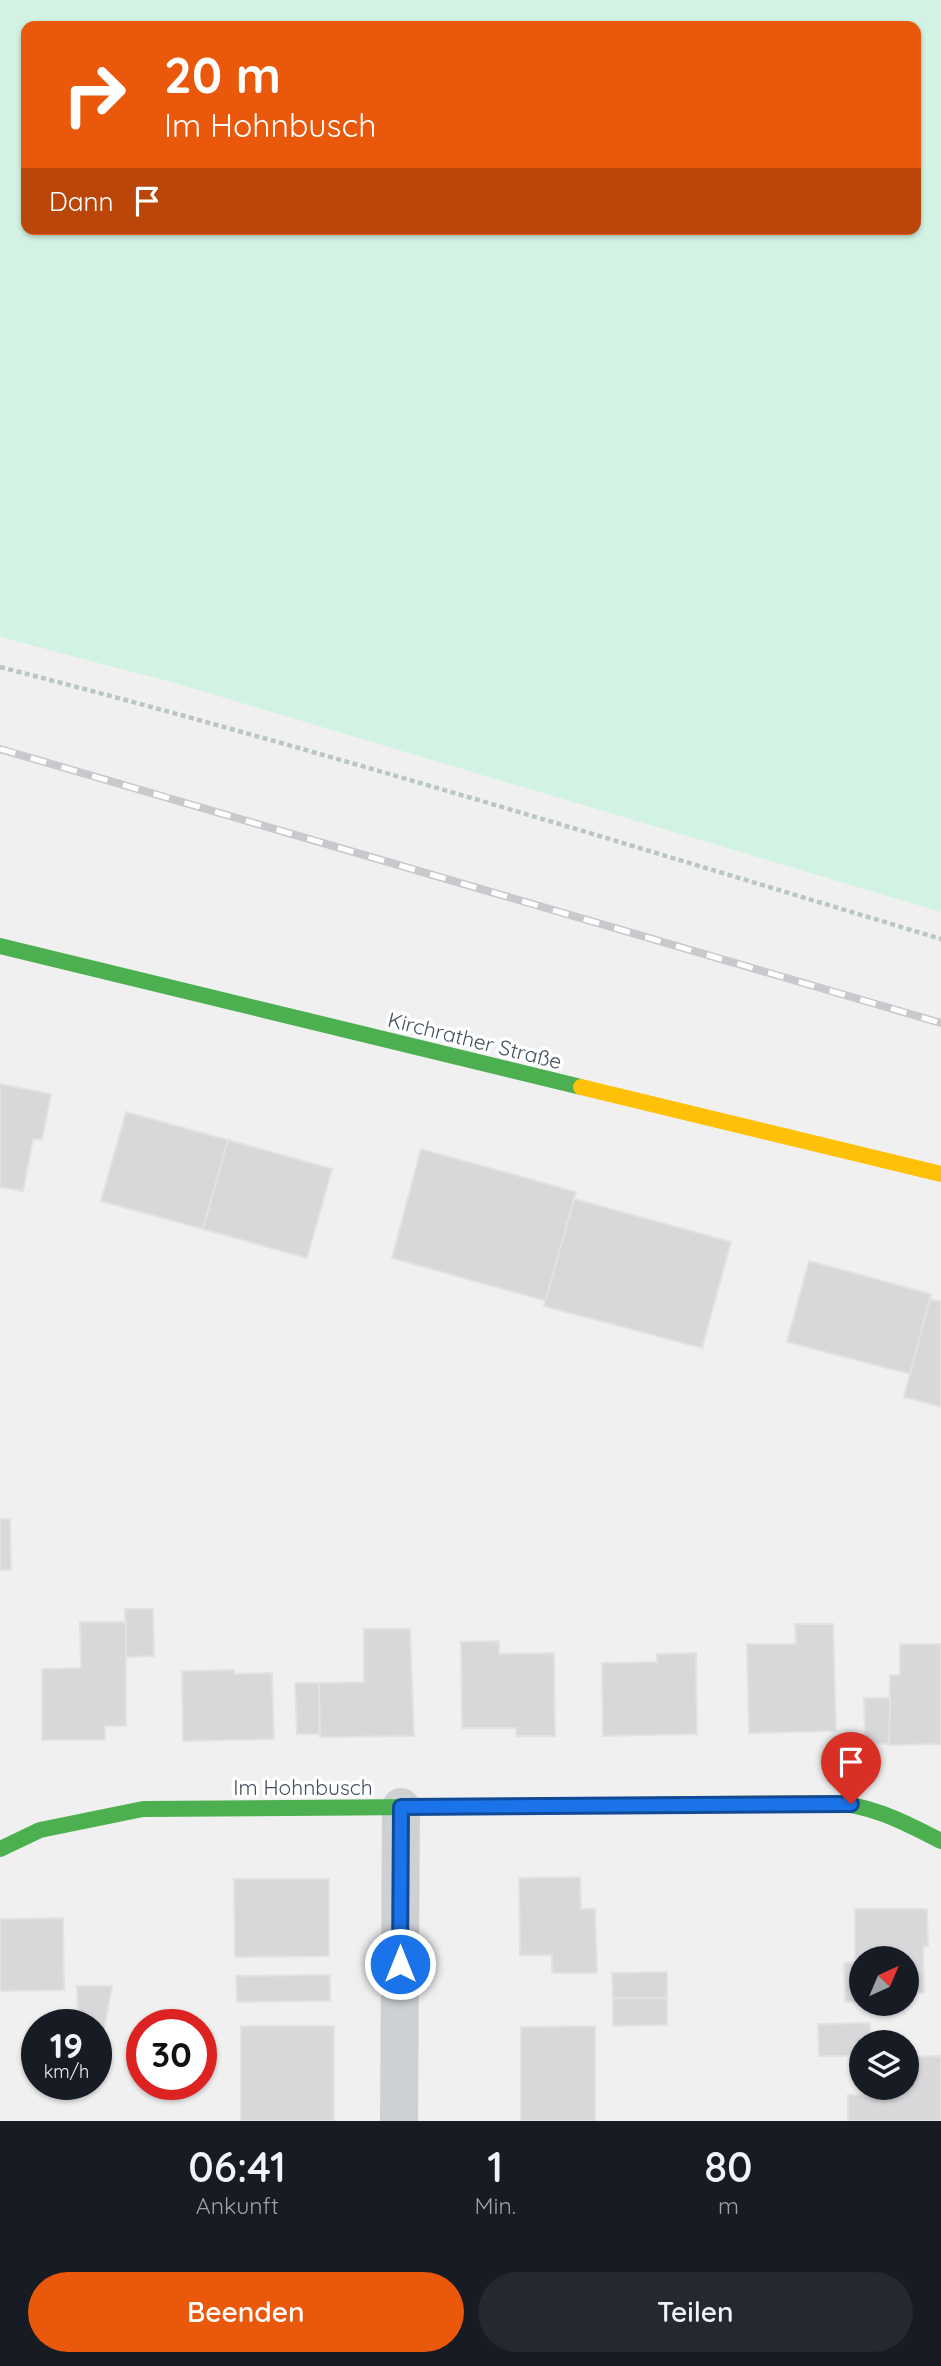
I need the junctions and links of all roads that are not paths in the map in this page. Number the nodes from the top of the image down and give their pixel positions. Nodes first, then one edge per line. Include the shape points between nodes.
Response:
1 (0, 946) edge
2 (941, 1174) edge
3 (401, 1807) junction
4 (941, 1840) edge
5 (0, 1849) edge
6 (400, 2121) edge

1 - 2 street, Kirchrather Straße
3 - 4 street, Im Hohnbusch via 851,1804 892,1816
3 - 5 street, Im Hohnbusch via 143,1809 40,1830
3 - 6 street

